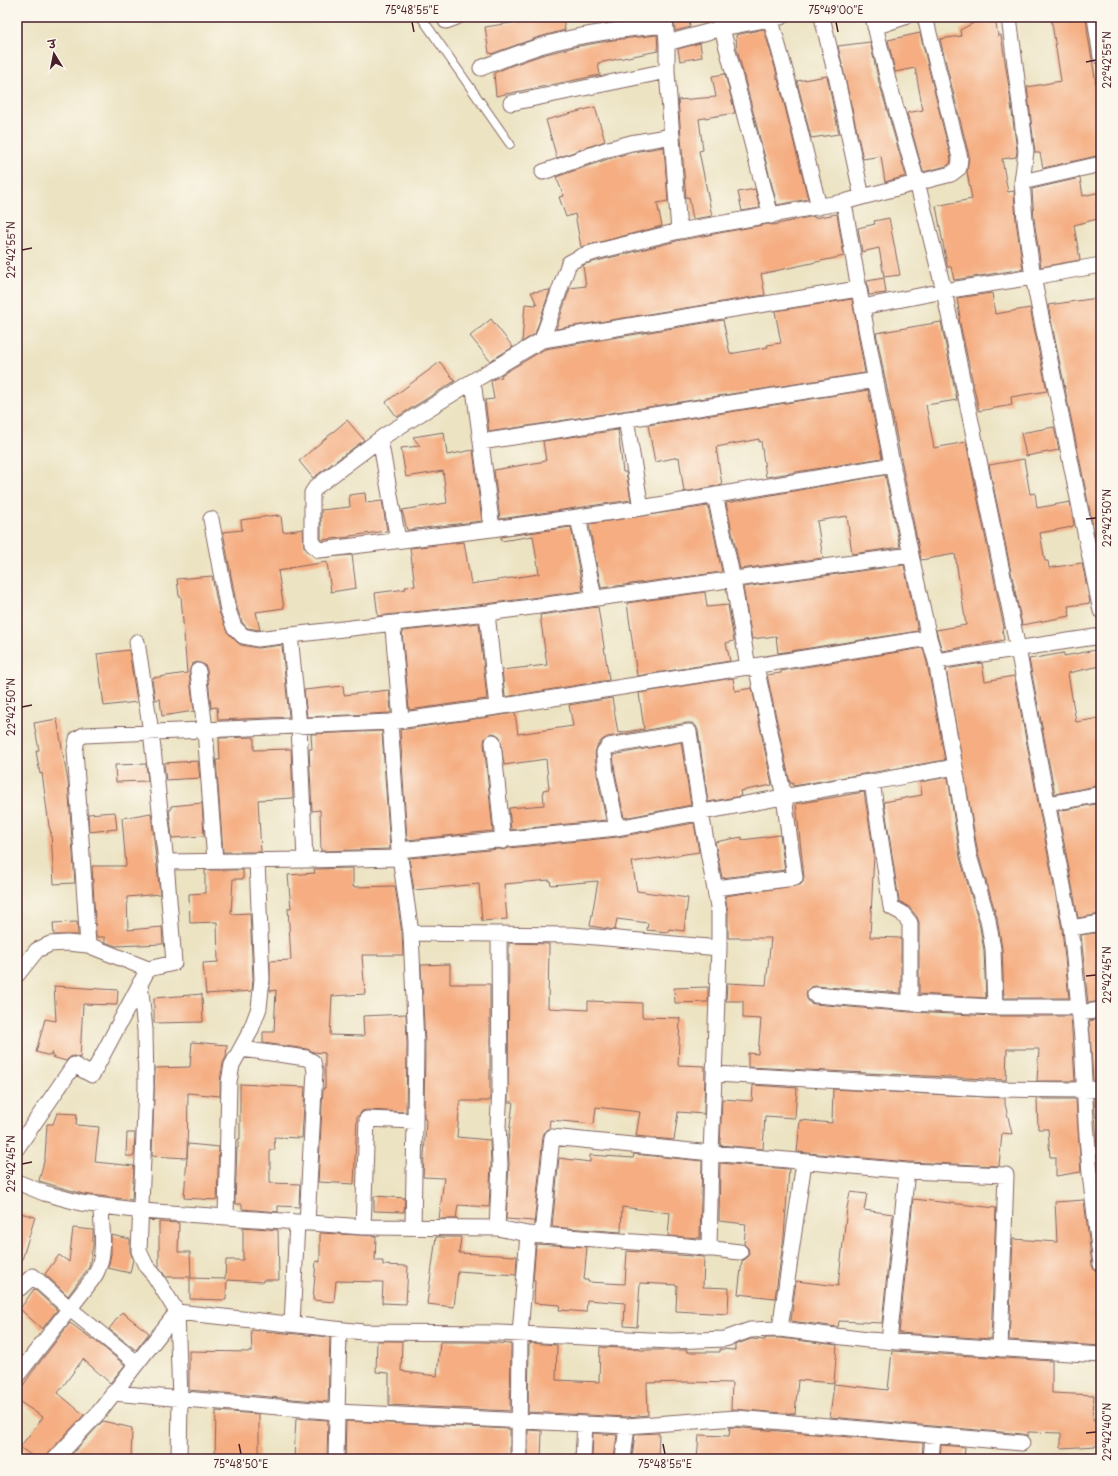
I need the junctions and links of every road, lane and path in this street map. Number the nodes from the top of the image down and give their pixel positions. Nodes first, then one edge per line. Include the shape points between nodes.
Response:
1 (421, 17) edge
2 (774, 17) edge
3 (822, 17) edge
4 (905, 17) edge
5 (925, 17) edge
6 (1009, 17) edge
7 (1095, 17) edge
8 (665, 21) edge
9 (720, 22) edge
10 (874, 22) edge
11 (667, 43) junction
12 (1101, 57) edge
13 (481, 68) dead end
14 (667, 71) junction
15 (511, 103) dead end
16 (672, 136) junction
17 (510, 144) dead end
18 (1101, 164) edge
19 (543, 172) dead end
20 (917, 182) junction
21 (1022, 182) junction
22 (862, 197) junction
23 (844, 202) junction
24 (819, 207) junction
25 (771, 216) junction
26 (679, 231) junction
27 (1101, 265) edge
28 (1033, 277) junction
29 (858, 289) junction
30 (944, 291) junction
31 (862, 307) junction
32 (542, 340) junction
33 (876, 380) junction
34 (473, 381) junction
35 (626, 419) junction
36 (380, 439) junction
37 (481, 442) junction
38 (893, 465) junction
39 (715, 495) junction
40 (641, 508) junction
41 (578, 517) junction
42 (211, 519) dead end
43 (492, 529) junction
44 (398, 540) junction
45 (911, 555) junction
46 (733, 580) junction
47 (594, 598) junction
48 (1101, 611) edge
49 (487, 613) junction
50 (394, 623) junction
51 (290, 635) junction
52 (1101, 636) edge
53 (929, 638) junction
54 (137, 642) dead end
55 (1018, 649) junction
56 (936, 661) junction
57 (748, 667) junction
58 (198, 672) dead end
59 (497, 707) junction
60 (395, 721) junction
61 (299, 726) junction
62 (205, 730) junction
63 (151, 732) junction
64 (493, 742) dead end
65 (955, 767) junction
66 (872, 782) junction
67 (1101, 794) edge
68 (784, 797) junction
69 (1048, 804) junction
70 (701, 813) junction
71 (617, 828) junction
72 (503, 841) junction
73 (400, 854) junction
74 (305, 860) junction
75 (215, 861) junction
76 (257, 861) junction
77 (166, 862) junction
78 (715, 888) junction
79 (1101, 923) edge
80 (1071, 928) junction
81 (411, 932) junction
82 (499, 934) junction
83 (88, 945) junction
84 (719, 948) junction
85 (148, 969) junction
86 (17, 975) edge
87 (140, 984) junction
88 (815, 994) dead end
89 (910, 1003) junction
90 (995, 1007) junction
91 (1079, 1010) junction
92 (1101, 1010) edge
93 (242, 1049) junction
94 (715, 1074) junction
95 (1101, 1088) edge
96 (1084, 1090) junction
97 (415, 1121) junction
98 (17, 1148) edge
99 (711, 1153) junction
100 (804, 1162) junction
101 (907, 1172) junction
102 (1096, 1174) edge
103 (17, 1182) edge
104 (101, 1206) junction
105 (142, 1211) junction
106 (226, 1217) junction
107 (302, 1223) junction
108 (363, 1227) junction
109 (412, 1227) junction
110 (496, 1228) junction
111 (535, 1234) junction
112 (709, 1249) junction
113 (740, 1252) dead end
114 (1101, 1264) edge
115 (17, 1285) edge
116 (70, 1309) junction
117 (177, 1312) junction
118 (292, 1324) junction
119 (780, 1329) junction
120 (339, 1330) junction
121 (520, 1334) junction
122 (889, 1341) junction
123 (1000, 1349) junction
124 (1101, 1355) edge
125 (137, 1363) junction
126 (17, 1376) edge
127 (114, 1393) junction
128 (180, 1398) junction
129 (337, 1412) junction
130 (520, 1421) junction
131 (585, 1424) junction
132 (627, 1426) junction
133 (933, 1436) junction
134 (1022, 1443) dead end
135 (55, 1459) edge
136 (179, 1459) edge
137 (336, 1459) edge
138 (520, 1459) edge
139 (583, 1459) edge
140 (623, 1459) edge
141 (932, 1459) edge

1 - 17 lane
2 - 9 street
2 - 24 street
3 - 22 street
4 - 10 street
5 - 20 street via 960,158 959,168 950,174
6 - 21 street via 1026,151
7 - 12 street
8 - 11 street
8 - 13 street via 559,41 529,49
9 - 11 street
9 - 25 street
10 - 20 street
11 - 14 street
14 - 15 street
14 - 16 street
16 - 19 street via 604,150
16 - 26 street
18 - 21 street
20 - 22 street
20 - 30 street
21 - 28 street
22 - 23 street
23 - 24 street
23 - 29 street
24 - 25 street
25 - 26 street
26 - 32 street via 595,252 569,262
27 - 28 street
28 - 30 street
28 - 48 street
29 - 31 street
29 - 32 street
30 - 31 street
30 - 55 street
31 - 33 street
32 - 34 street
33 - 35 street
33 - 38 street
34 - 36 street
34 - 37 street
35 - 37 street
35 - 40 street
36 - 44 street
36 - 44 street via 316,487 312,494 312,544 319,550
37 - 43 street
38 - 39 street
38 - 45 street
39 - 40 street
39 - 46 street
40 - 41 street
41 - 43 street
41 - 47 street
42 - 51 street via 228,610 234,627 243,636 256,639
43 - 44 street
45 - 46 street
45 - 53 street
46 - 47 street
46 - 57 street
47 - 49 street
49 - 50 street
49 - 59 street
50 - 51 street
50 - 60 street
51 - 61 street
52 - 55 street
53 - 56 street
53 - 57 street
54 - 63 street
55 - 56 street
55 - 69 street
56 - 65 street
57 - 59 street
57 - 68 street via 757,671
58 - 62 street
59 - 60 street
60 - 61 street
60 - 73 street
61 - 62 street
61 - 74 street
62 - 63 street
62 - 75 street
63 - 77 street
63 - 83 street via 84,734 77,739 75,750
64 - 72 street
65 - 66 street
65 - 90 street via 969,856 992,942
66 - 68 street
66 - 89 street via 891,907 902,913 910,923
67 - 69 street
68 - 70 street
68 - 78 street via 795,878
69 - 80 street
70 - 71 street
70 - 71 street via 689,732 617,744 609,746 604,752
70 - 78 street
71 - 72 street
72 - 73 street
73 - 74 street
73 - 81 street
74 - 76 street
75 - 76 street
75 - 77 street
76 - 93 street via 262,979 259,1008
77 - 85 street via 174,963
78 - 84 street via 719,912
79 - 80 street
80 - 91 street
81 - 82 street
81 - 97 street via 416,1044
82 - 84 street via 573,935
82 - 110 street via 500,1164
83 - 85 street
83 - 86 street via 50,944 37,950
84 - 94 street
85 - 87 street
87 - 98 street via 92,1075 74,1065
87 - 105 street via 146,1037
88 - 89 street
89 - 90 street
90 - 91 street
91 - 92 street
91 - 96 street
93 - 106 street via 232,1065 229,1082
93 - 107 street via 306,1058 313,1062 315,1071
94 - 96 street via 988,1089
94 - 99 street
95 - 96 street
96 - 102 street
97 - 108 street via 368,1119
97 - 109 street
99 - 100 street
99 - 111 street via 552,1137
99 - 112 street
100 - 101 street
100 - 119 street
101 - 122 street
101 - 123 street via 1006,1175
102 - 114 street
103 - 104 street via 44,1193
104 - 105 street
104 - 116 street via 102,1242 98,1269
105 - 106 street
105 - 117 street via 139,1250 146,1266
106 - 107 street
107 - 108 street
107 - 118 street
108 - 109 street
109 - 110 street
110 - 111 street
111 - 112 street
111 - 121 street
112 - 113 street
115 - 116 street via 20,1288 33,1276
116 - 125 street
116 - 126 street
117 - 118 street
117 - 125 street
117 - 128 street
118 - 120 street
119 - 121 street via 750,1330 725,1339 671,1341
119 - 122 street
120 - 121 street
120 - 129 street
121 - 130 street
122 - 123 street
123 - 124 street
125 - 127 street
127 - 128 street
127 - 135 street
128 - 129 street
128 - 136 street
129 - 130 street
129 - 137 street
130 - 131 street
130 - 138 street
131 - 132 street
131 - 139 street
132 - 133 street via 736,1418
132 - 140 street
133 - 134 street
133 - 141 street

